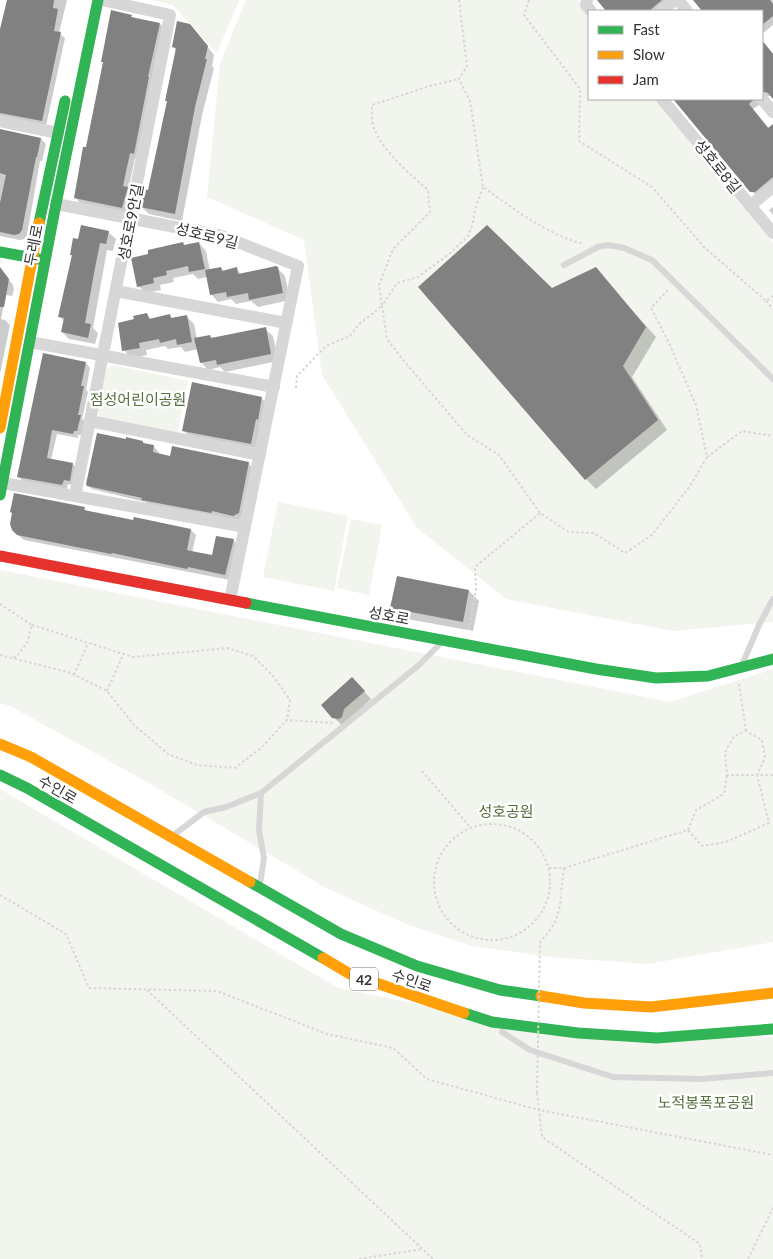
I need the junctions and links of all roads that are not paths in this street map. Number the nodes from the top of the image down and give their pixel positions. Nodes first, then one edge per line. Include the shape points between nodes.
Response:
1 (100, 0) edge
2 (676, 0) edge
3 (86, 5) dead end
4 (662, 10) edge
5 (686, 10) edge
6 (72, 69) dead end
7 (68, 87) dead end
8 (663, 100) edge
9 (763, 100) edge
10 (773, 112) edge
11 (0, 121) edge
12 (58, 133) junction
13 (773, 187) edge
14 (56, 204) junction
15 (750, 206) junction
16 (130, 218) junction
17 (773, 233) edge
18 (0, 252) edge
19 (32, 258) junction
20 (46, 261) junction
21 (564, 265) dead end
22 (116, 291) junction
23 (286, 323) junction
24 (30, 342) junction
25 (103, 356) junction
26 (773, 379) edge
27 (274, 388) junction
28 (90, 421) junction
29 (0, 428) edge
30 (260, 455) junction
31 (1, 489) edge
32 (75, 496) junction
33 (245, 527) junction
34 (0, 556) edge
35 (773, 599) edge
36 (230, 600) junction
37 (443, 640) junction
38 (773, 659) edge
39 (739, 669) junction
40 (0, 744) edge
41 (0, 776) edge
42 (261, 793) junction
43 (172, 836) junction
44 (260, 887) junction
45 (765, 983) dead end
46 (773, 993) edge
47 (732, 998) junction
48 (482, 1019) junction
49 (773, 1028) edge
50 (773, 1073) edge

1 - 14 main road, 두레로
1 - 16 street, 성호로9안길 via 170,15
2 - 4 street
2 - 5 street
3 - 6 main road
7 - 12 main road, 두레로
8 - 15 street, 성호로8길
9 - 10 street
11 - 12 street
12 - 19 main road, 두레로
13 - 15 street
14 - 16 street, 성호로9길
14 - 20 main road, 두레로
15 - 17 street, 성호로8길
16 - 22 street, 성호로9안길
16 - 23 street, 성호로9길 via 222,236 298,266
18 - 19 main road
19 - 20 main road
19 - 29 main road, 두레로
20 - 24 main road, 두레로
21 - 26 lane via 608,245 641,254 676,282
22 - 23 street
22 - 25 street, 성호로9안길
23 - 27 street, 성호로9길
24 - 25 street
24 - 31 main road, 두레로
25 - 27 street
25 - 28 street, 성호로9안길
27 - 30 street, 성호로9길
28 - 30 street
28 - 32 street, 성호로9안길
30 - 33 street, 성호로9길
31 - 32 street
32 - 33 street
33 - 36 street, 성호로9길
34 - 36 main road, 성호로
35 - 39 lane
36 - 37 main road, 성호로
37 - 39 main road, 성호로 via 596,670 656,678 708,676
37 - 42 lane via 419,665
38 - 39 main road, 성호로
40 - 43 main road, 수인로 / 42
41 - 48 main road, 수인로 / 42 via 350,974
42 - 43 lane via 204,812
42 - 44 lane via 258,830 264,858
43 - 44 main road, 수인로 / 42
44 - 47 main road, 수인로 / 42 via 342,934 417,966 500,990 584,1003 651,1007
45 - 47 main road
46 - 47 main road, 수인로 / 42
48 - 49 main road, 수인로 / 42 via 578,1033 657,1038
48 - 50 lane via 530,1050 613,1077 702,1079

